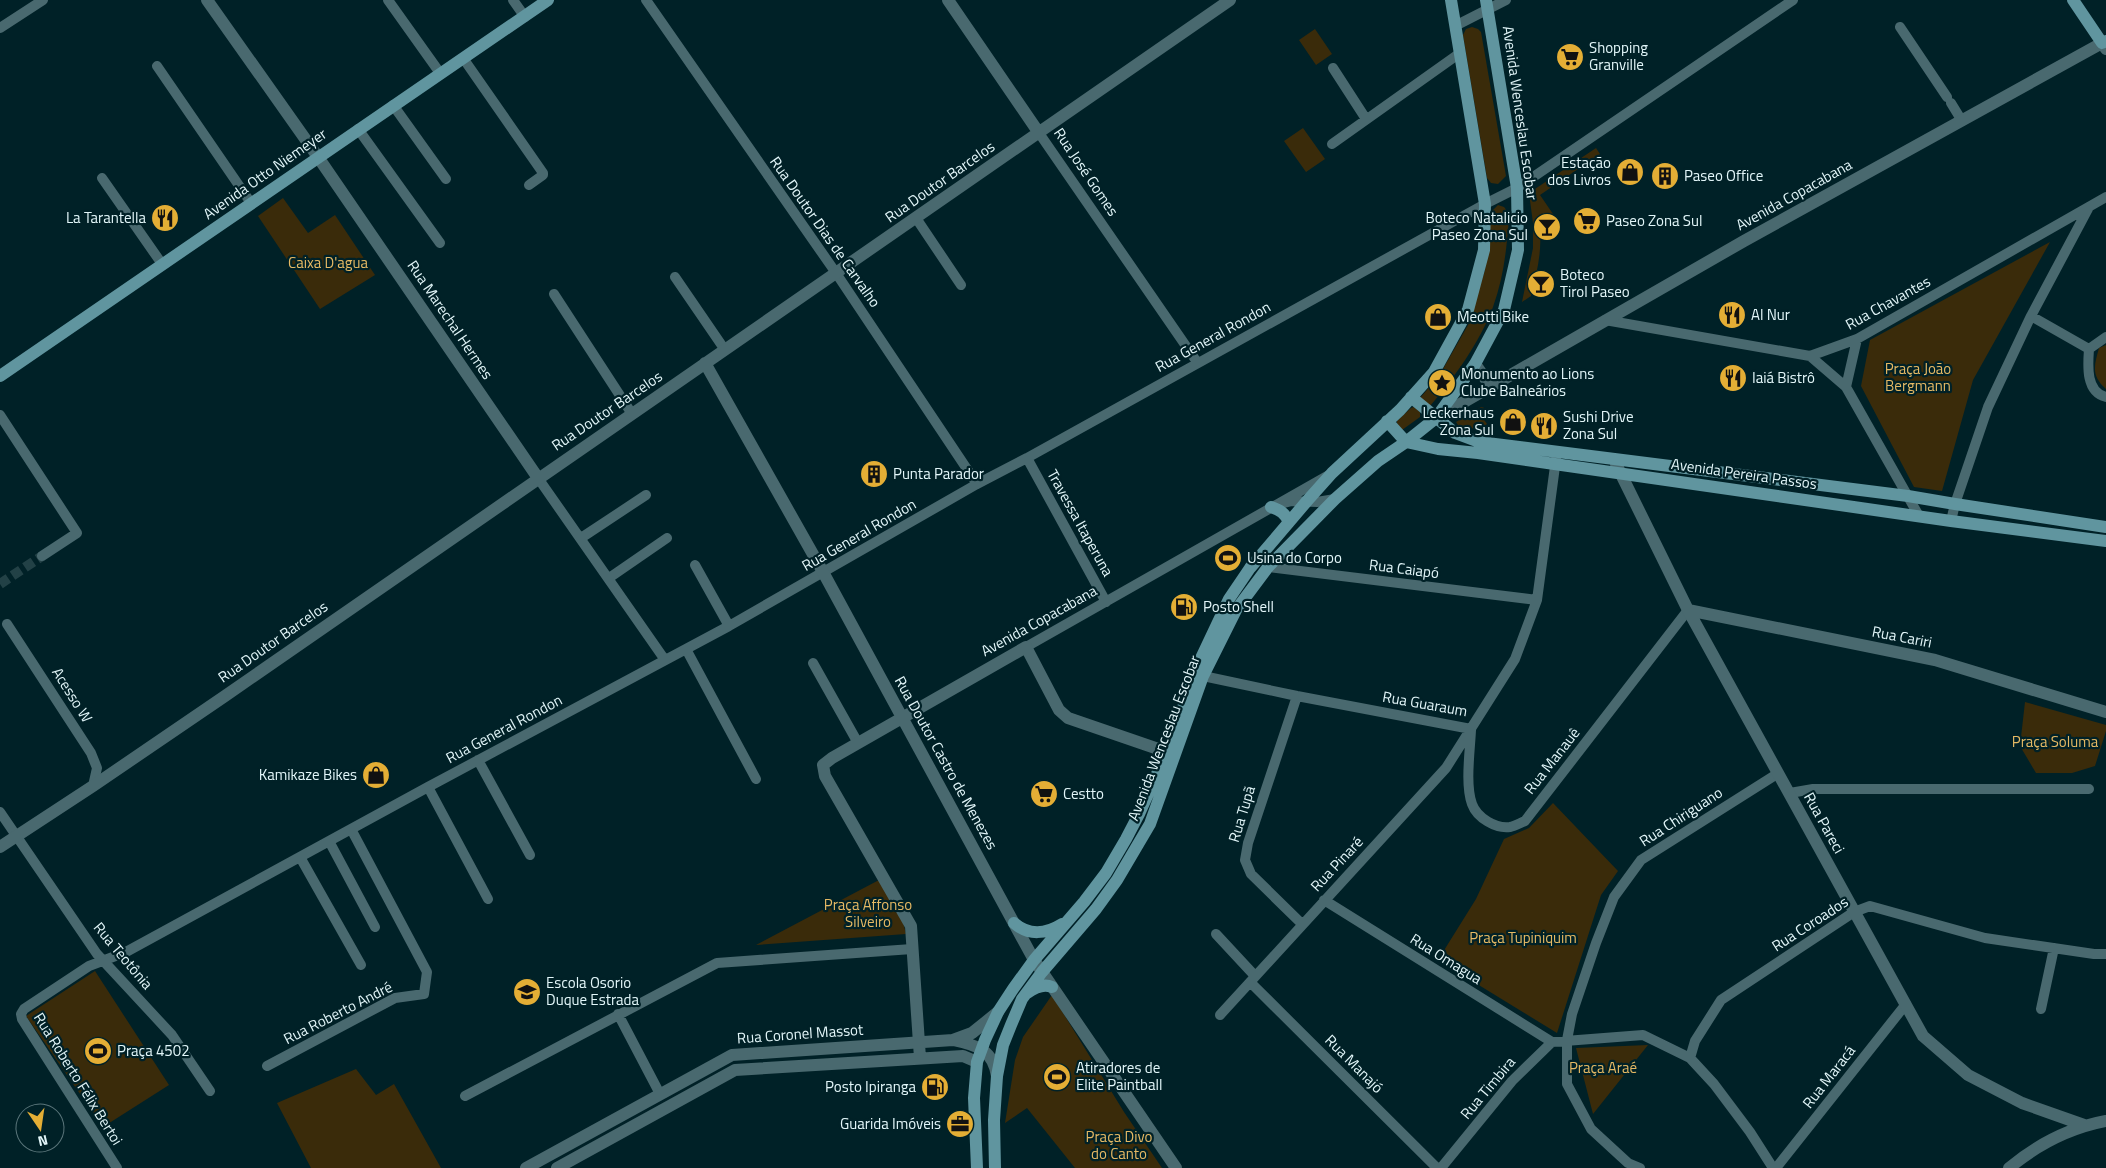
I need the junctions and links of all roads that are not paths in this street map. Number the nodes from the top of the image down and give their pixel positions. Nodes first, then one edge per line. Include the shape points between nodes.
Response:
1 (44, 0) edge
2 (206, 0) edge
3 (388, 0) edge
4 (513, 0) edge
5 (548, 0) edge
6 (646, 0) edge
7 (948, 0) edge
8 (1230, 0) edge
9 (1451, 0) edge
10 (1506, 0) edge
11 (1793, 0) edge
12 (2073, 0) edge
13 (1487, 5) edge
14 (525, 16) junction
15 (1455, 26) junction
16 (1900, 27) dead end
17 (0, 28) edge
18 (2105, 44) edge
19 (1460, 53) junction
20 (463, 58) junction
21 (157, 66) dead end
22 (1333, 68) dead end
23 (440, 73) junction
24 (393, 105) junction
25 (1366, 119) junction
26 (1962, 120) junction
27 (358, 130) junction
28 (1039, 133) junction
29 (1332, 144) dead end
30 (318, 157) junction
31 (102, 178) dead end
32 (446, 179) dead end
33 (529, 185) dead end
34 (1517, 188) junction
35 (2106, 197) edge
36 (252, 203) junction
37 (1485, 204) junction
38 (2088, 208) junction
39 (916, 218) junction
40 (440, 243) dead end
41 (162, 264) junction
42 (836, 273) junction
43 (675, 277) dead end
44 (961, 285) dead end
45 (554, 294) dead end
46 (2031, 316) junction
47 (1605, 320) junction
48 (2106, 337) edge
49 (1857, 339) junction
50 (2089, 349) junction
51 (725, 350) junction
52 (1810, 356) junction
53 (1197, 362) junction
54 (705, 363) junction
55 (1475, 364) junction
56 (0, 376) edge
57 (1500, 380) junction
58 (1846, 387) junction
59 (1411, 397) junction
60 (2106, 397) edge
61 (632, 414) junction
62 (0, 415) edge
63 (1436, 418) junction
64 (1387, 421) junction
65 (1406, 442) junction
66 (1478, 447) junction
67 (1027, 458) junction
68 (1556, 458) junction
69 (1614, 459) junction
70 (1332, 473) junction
71 (1619, 473) junction
72 (538, 478) junction
73 (1774, 479) junction
74 (976, 484) junction
75 (1772, 494) junction
76 (646, 495) dead end
77 (1908, 496) junction
78 (1335, 499) junction
79 (1307, 501) junction
80 (1955, 504) junction
81 (1271, 507) junction
82 (1919, 516) junction
83 (1951, 521) junction
84 (1289, 522) junction
85 (2106, 527) edge
86 (581, 538) junction
87 (667, 538) dead end
88 (2106, 541) edge
89 (42, 556) tunnel mouth
90 (694, 565) dead end
91 (1268, 567) junction
92 (823, 572) junction
93 (608, 578) junction
94 (1537, 600) junction
95 (1106, 602) junction
96 (1688, 610) junction
97 (7, 624) dead end
98 (728, 626) junction
99 (1026, 647) junction
100 (686, 649) junction
101 (665, 660) junction
102 (813, 663) dead end
103 (1203, 676) junction
104 (1297, 696) junction
105 (2106, 712) edge
106 (902, 717) junction
107 (1471, 728) junction
108 (858, 743) junction
109 (1167, 752) junction
110 (478, 760) junction
111 (1777, 774) junction
112 (1169, 775) junction
113 (756, 779) dead end
114 (93, 786) junction
115 (428, 787) junction
116 (2089, 789) dead end
117 (1790, 794) junction
118 (0, 812) edge
119 (351, 829) junction
120 (16, 836) junction
121 (329, 841) junction
122 (0, 847) edge
123 (530, 855) dead end
124 (300, 857) junction
125 (488, 899) dead end
126 (1324, 900) junction
127 (1854, 912) junction
128 (1068, 919) junction
129 (1014, 923) junction
130 (1302, 924) junction
131 (375, 927) dead end
132 (1216, 934) dead end
133 (2054, 948) junction
134 (912, 949) junction
135 (2106, 954) edge
136 (1034, 960) junction
137 (104, 962) junction
138 (361, 965) dead end
139 (1042, 972) junction
140 (1253, 979) junction
141 (1052, 987) junction
142 (1022, 999) junction
143 (1906, 1004) junction
144 (2041, 1008) dead end
145 (998, 1012) junction
146 (618, 1014) junction
147 (1220, 1015) dead end
148 (953, 1040) junction
149 (1568, 1040) junction
150 (918, 1042) junction
151 (1552, 1042) junction
152 (981, 1049) junction
153 (920, 1058) junction
154 (1690, 1058) junction
155 (977, 1062) junction
156 (267, 1066) dead end
157 (997, 1076) junction
158 (210, 1091) dead end
159 (660, 1094) junction
160 (465, 1096) dead end
161 (2106, 1120) edge
162 (2084, 1125) junction
163 (117, 1168) edge
164 (526, 1168) edge
165 (558, 1168) edge
166 (977, 1168) edge
167 (995, 1168) edge
168 (1176, 1168) edge
169 (1439, 1168) edge
170 (1640, 1168) edge
171 (1775, 1168) edge
172 (2009, 1168) edge

1 - 17 street
2 - 30 street, Rua Marechal Hermes
3 - 23 street
4 - 14 street
5 - 14 main road, Avenida Otto Niemeyer
6 - 42 street, Rua Doutor Dias de Carvalho
7 - 28 street, Rua José Gomes
8 - 28 street, Rua Doutor Barcelos
9 - 15 main road, Avenida Wenceslau Escobar
10 - 13 street
11 - 34 street, Rua General Rondon
12 - 18 main road
13 - 15 street
13 - 34 main road, Avenida Wenceslau Escobar
14 - 20 main road, Avenida Otto Niemeyer
15 - 19 main road, Avenida Wenceslau Escobar
16 - 26 street
18 - 26 street, Avenida Copacabana
19 - 25 street
19 - 37 main road, Avenida Wenceslau Escobar
20 - 23 main road, Avenida Otto Niemeyer
20 - 33 street via 543,173
21 - 36 street
22 - 25 street
23 - 24 main road, Avenida Otto Niemeyer
24 - 27 main road, Avenida Otto Niemeyer
24 - 32 street
25 - 29 street
26 - 47 street, Avenida Copacabana
27 - 30 main road, Avenida Otto Niemeyer
27 - 40 street
28 - 39 street, Rua Doutor Barcelos
28 - 53 street, Rua José Gomes
30 - 36 main road, Avenida Otto Niemeyer
30 - 72 street, Rua Marechal Hermes
31 - 41 street
34 - 37 street, Rua General Rondon
34 - 55 main road, Avenida Wenceslau Escobar via 1518,250 1504,310
35 - 38 street, Rua Chavantes
36 - 41 main road, Avenida Otto Niemeyer
37 - 53 street, Rua General Rondon
37 - 59 main road, Avenida Wenceslau Escobar via 1484,250 1468,310 1434,372
38 - 46 street
38 - 49 street, Rua Chavantes
39 - 42 street, Rua Doutor Barcelos
39 - 44 street
41 - 56 main road, Avenida Otto Niemeyer
42 - 51 street, Rua Doutor Barcelos
42 - 74 street, Rua Doutor Dias de Carvalho
43 - 51 street
45 - 61 street
46 - 50 street
46 - 80 street via 1988,407
47 - 52 street, Rua Chavantes
47 - 57 street, Avenida Copacabana
48 - 50 street
49 - 52 street, Rua Chavantes
49 - 58 street
50 - 60 street via 2087,370 2091,384
51 - 54 street, Rua Doutor Barcelos
52 - 58 street
53 - 67 street, Rua General Rondon
54 - 61 street, Rua Doutor Barcelos
54 - 92 street, Rua Doutor Castro de Menezes
55 - 57 street via 1487,380
55 - 63 main road, Avenida Wenceslau Escobar
57 - 63 street, Avenida Copacabana
58 - 77 street
59 - 63 main road, Avenida Pereira Passos
59 - 64 main road, Avenida Wenceslau Escobar
61 - 72 street, Rua Doutor Barcelos
62 - 89 street via 77,533
63 - 65 main road, Avenida Wenceslau Escobar
63 - 66 main road, Avenida Pereira Passos
64 - 65 main road
64 - 70 main road, Avenida Wenceslau Escobar
65 - 66 main road, Avenida Pereira Passos via 1438,449
65 - 78 main road, Avenida Wenceslau Escobar via 1378,461
66 - 68 main road, Avenida Pereira Passos
67 - 74 street, Rua General Rondon
67 - 95 street, Travessa Itaperuna
68 - 69 main road, Avenida Pereira Passos
68 - 71 main road, Avenida Pereira Passos
68 - 94 street, Rua Guaraum
69 - 71 street, Rua Pareci
69 - 73 main road, Avenida Pereira Passos
70 - 79 main road, Avenida Wenceslau Escobar
70 - 81 street, Avenida Copacabana
71 - 75 main road, Avenida Pereira Passos
71 - 96 street, Rua Pareci
72 - 86 street, Rua Marechal Hermes
72 - 114 street, Rua Doutor Barcelos
73 - 75 main road
73 - 77 main road, Avenida Pereira Passos
74 - 92 street, Rua General Rondon
75 - 82 main road, Avenida Pereira Passos
76 - 86 street
77 - 80 main road, Avenida Pereira Passos
77 - 82 street
78 - 79 street, Avenida Copacabana
78 - 91 main road, Avenida Wenceslau Escobar
79 - 81 street, Avenida Copacabana
79 - 84 main road, Avenida Wenceslau Escobar
80 - 83 street
80 - 85 main road, Avenida Pereira Passos
81 - 84 main road via 1286,515
81 - 95 street, Avenida Copacabana
82 - 83 main road, Avenida Pereira Passos
83 - 88 main road, Avenida Pereira Passos
84 - 109 main road, Avenida Wenceslau Escobar via 1229,599 1194,673
86 - 93 street, Rua Marechal Hermes
87 - 93 street
90 - 98 street
91 - 94 street, Rua Caiapó
91 - 103 main road, Avenida Wenceslau Escobar via 1236,610
92 - 98 street, Rua General Rondon
92 - 106 street, Rua Doutor Castro de Menezes
93 - 101 street, Rua Marechal Hermes
94 - 107 street, Rua Guaraum via 1515,659
95 - 99 street, Avenida Copacabana
96 - 105 street, Rua Cariri via 1935,660
96 - 107 street, Rua Manauê via 1525,821 1510,827 1496,826 1484,820 1473,806 1470,789
96 - 111 street, Rua Pareci
97 - 114 street, Acesso W via 91,753 97,768
98 - 100 street, Rua General Rondon
99 - 106 street, Avenida Copacabana
99 - 109 street via 1059,710 1068,718
100 - 101 street, Rua General Rondon
100 - 113 street
101 - 110 street, Rua General Rondon
102 - 108 street
103 - 104 street, Rua Guaraum
103 - 112 main road, Avenida Wenceslau Escobar
104 - 107 street, Rua Guaraum
104 - 130 street, Rua Tupã via 1248,842 1245,860 1252,874
106 - 108 street, Avenida Copacabana
106 - 129 street, Rua Doutor Castro de Menezes
107 - 126 street, Rua Pinaré via 1446,768
108 - 134 street, Avenida Copacabana via 824,765 825,776 911,926
109 - 112 main road
109 - 128 main road, Avenida Wenceslau Escobar via 1126,839 1106,872
110 - 115 street, Rua General Rondon
110 - 123 street
111 - 117 street, Rua Pareci
111 - 149 street, Rua Chiriguano via 1641,860 1614,897 1572,1014
112 - 139 main road, Avenida Wenceslau Escobar via 1150,824 1117,880
114 - 120 street, Rua Doutor Barcelos
115 - 119 street, Rua General Rondon
115 - 125 street
116 - 117 street via 1813,789
117 - 127 street, Rua Pareci
118 - 120 street, Rua Teotônia
119 - 121 street, Rua General Rondon
119 - 156 street, Rua Roberto André via 427,972 424,994 395,998
120 - 122 street, Rua Doutor Barcelos
120 - 137 street, Rua Teotônia
121 - 124 street, Rua General Rondon
121 - 131 street
124 - 137 street, Rua General Rondon
124 - 138 street
126 - 130 street, Rua Pinaré
126 - 151 street, Rua Omagua
127 - 133 street, Rua Coroados via 1870,906 1985,938
127 - 143 street, Rua Pareci
127 - 154 street, Rua Coroados via 1721,1000 1695,1040
128 - 129 main road via 1054,929 1038,933 1021,929
128 - 136 main road, Avenida Wenceslau Escobar
129 - 136 street, Rua Doutor Castro de Menezes
130 - 140 street, Rua Pinaré
132 - 140 street, Rua Manajó
133 - 135 street, Rua Coroados
133 - 144 street
134 - 146 street via 717,963
134 - 150 street
136 - 139 street, Rua Doutor Castro de Menezes
136 - 145 main road, Avenida Wenceslau Escobar
137 - 158 street, Rua Teotônia via 172,1035
137 - 163 street, Rua Roberto Félix Bertoi via 89,966 21,1014
139 - 141 street, Rua Doutor Castro de Menezes
139 - 142 main road, Avenida Wenceslau Escobar
140 - 147 street, Rua Pinaré
140 - 169 street, Rua Manajó
141 - 142 main road via 1038,987
141 - 168 street, Rua Doutor Castro de Menezes
142 - 157 main road, Avenida Wenceslau Escobar via 1002,1046
143 - 162 street, Rua Pareci via 1923,1036 1968,1075 2022,1103
143 - 171 street, Rua Maracá
145 - 148 street via 972,1033
145 - 152 main road, Avenida Wenceslau Escobar
146 - 159 street
146 - 160 street
148 - 150 street, Rua Coronel Massot
148 - 152 street, Rua Coronel Massot
149 - 151 street
149 - 154 street via 1643,1035
149 - 170 street via 1567,1084 1591,1130 1628,1163
150 - 153 street
150 - 159 street, Rua Coronel Massot via 732,1055
151 - 169 street, Rua Timbira via 1512,1081
152 - 155 main road, Avenida Wenceslau Escobar
152 - 157 street via 992,1059
153 - 155 street via 964,1056
153 - 165 street via 735,1070
154 - 171 street via 1714,1084
155 - 166 main road, Avenida Wenceslau Escobar via 974,1098
157 - 167 main road, Avenida Wenceslau Escobar
159 - 164 street, Rua Coronel Massot
161 - 162 street
162 - 172 street via 2032,1150

